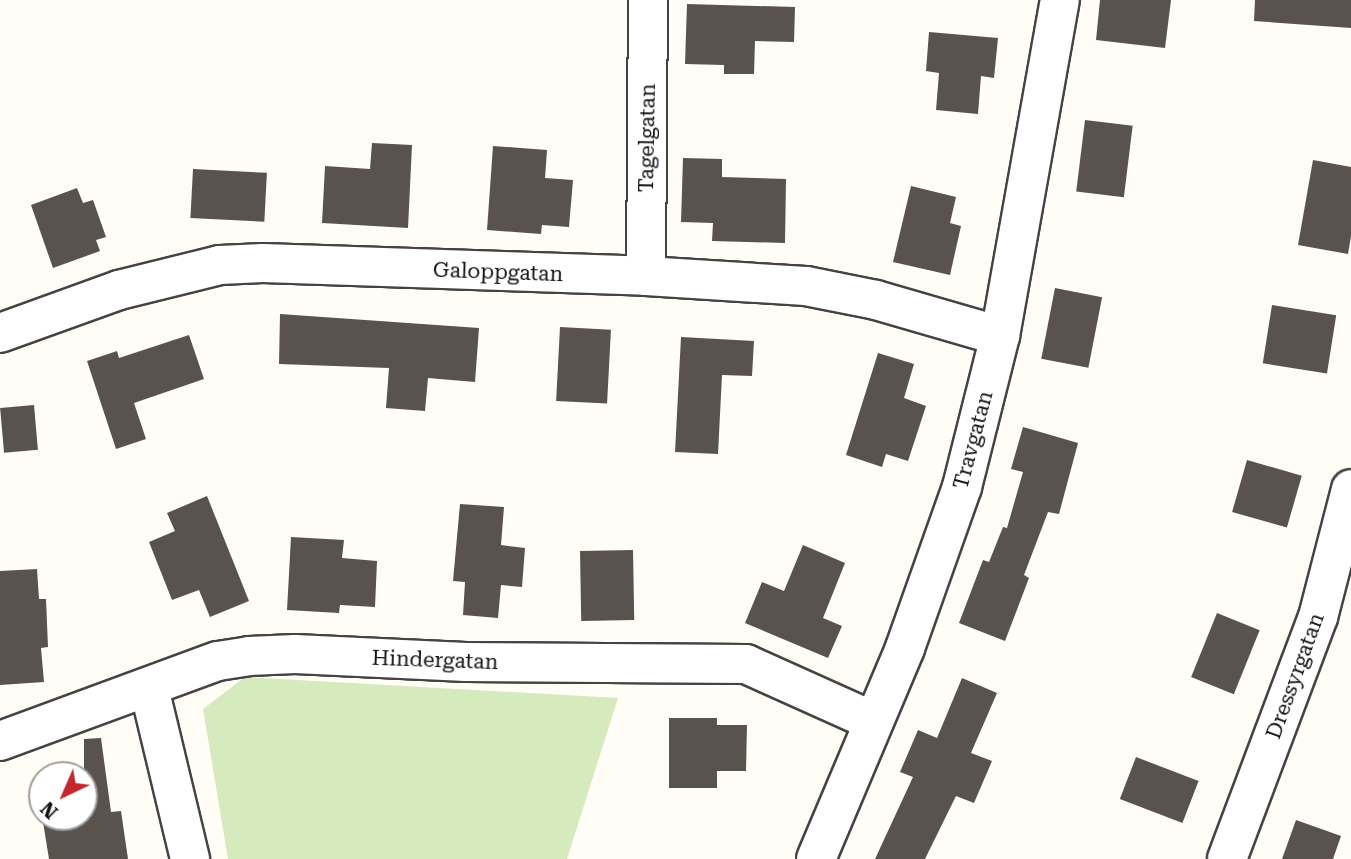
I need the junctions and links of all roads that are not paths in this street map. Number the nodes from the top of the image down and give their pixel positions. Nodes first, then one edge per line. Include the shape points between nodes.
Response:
1 (648, 0) edge
2 (1060, 0) edge
3 (646, 276) junction
4 (0, 333) edge
5 (1000, 336) junction
6 (1351, 489) edge
7 (149, 688) junction
8 (873, 721) junction
9 (0, 741) edge
10 (190, 859) edge
11 (816, 859) edge
12 (1227, 859) edge

1 - 3 street, Tagelgatan
2 - 5 street, Travgatan
3 - 4 street, Galoppgatan via 220,265 119,290
3 - 5 street, Galoppgatan via 806,286 876,300
5 - 8 street, Travgatan via 962,487 905,648
6 - 12 street, Dressyrgatan via 1318,617
7 - 8 street, Hindergatan via 218,662 295,654 466,662 746,664
7 - 9 street, Hindergatan
7 - 10 street
8 - 11 street, Travgatan

